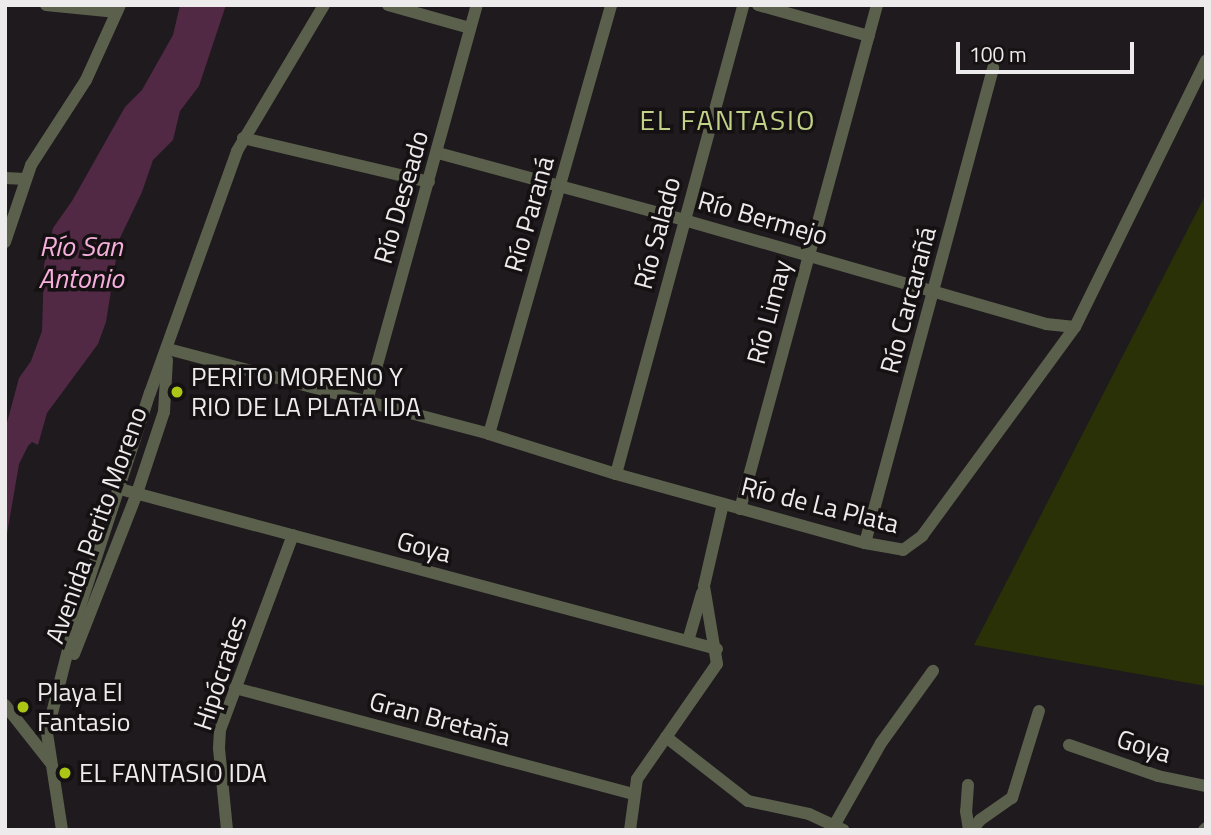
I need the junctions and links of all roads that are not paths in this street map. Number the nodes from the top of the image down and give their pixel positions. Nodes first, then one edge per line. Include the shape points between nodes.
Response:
1 (46, 5) edge
2 (324, 5) edge
3 (387, 5) edge
4 (477, 5) edge
5 (611, 5) edge
6 (743, 5) edge
7 (758, 5) edge
8 (877, 5) edge
9 (118, 8) edge
10 (470, 27) junction
11 (869, 36) junction
12 (1206, 61) edge
13 (993, 68) dead end
14 (243, 138) junction
15 (438, 153) junction
16 (5, 178) edge
17 (25, 180) junction
18 (429, 182) junction
19 (562, 185) junction
20 (684, 219) junction
21 (5, 242) edge
22 (807, 255) junction
23 (934, 291) junction
24 (1075, 327) junction
25 (168, 349) junction
26 (367, 401) junction
27 (489, 434) junction
28 (616, 474) junction
29 (120, 489) junction
30 (137, 494) junction
31 (723, 504) junction
32 (740, 509) junction
33 (293, 535) junction
34 (864, 543) junction
35 (704, 586) junction
36 (688, 641) junction
37 (716, 649) junction
38 (933, 671) dead end
39 (65, 673) junction
40 (235, 688) junction
41 (5, 705) edge
42 (1039, 711) dead end
43 (666, 737) junction
44 (1069, 745) dead end
45 (51, 763) junction
46 (968, 785) dead end
47 (1206, 786) edge
48 (633, 794) junction
49 (839, 827) edge
50 (62, 830) edge
51 (227, 830) edge
52 (630, 830) edge
53 (970, 830) edge

1 - 9 street
2 - 14 street, Avenida Perito Moreno
3 - 10 street
4 - 10 street, Río Deseado
5 - 19 street, Río Paraná
6 - 20 street, Río Salado
7 - 11 street
8 - 11 street, Río Limay
9 - 17 street via 86,80 30,165
10 - 15 street, Río Deseado
11 - 22 street, Río Limay
12 - 24 street, Río de La Plata
13 - 23 street, Río Carcarañá
14 - 18 street
14 - 25 street, Avenida Perito Moreno
15 - 18 street, Río Deseado
15 - 19 street, Río Bermejo
16 - 17 street
17 - 21 street
18 - 26 street, Río Deseado
19 - 20 street, Río Bermejo
19 - 27 street, Río Paraná
20 - 22 street, Río Bermejo
20 - 28 street, Río Salado
22 - 23 street, Río Bermejo
22 - 32 street, Río Limay
23 - 24 street, Río Bermejo via 1046,324
23 - 34 street, Río Carcarañá
24 - 34 street, Río de La Plata via 915,544 903,550
25 - 26 street, Río de La Plata
25 - 29 street, Avenida Perito Moreno
25 - 30 street, Avenida Perito Moreno via 164,412
26 - 27 street, Río de La Plata
27 - 28 street, Río de La Plata
28 - 31 street, Río de La Plata
29 - 30 street, Goya
29 - 39 street, Avenida Perito Moreno via 75,622
30 - 33 street, Goya
30 - 39 street, Avenida Perito Moreno
31 - 32 street, Río de La Plata
31 - 35 street
32 - 34 street, Río de La Plata
33 - 36 street, Goya
33 - 40 street, Hipócrates
35 - 36 street
35 - 37 street
36 - 37 street, Goya
37 - 43 street via 713,672
38 - 49 street via 881,743
39 - 45 street, Avenida Perito Moreno via 47,733
40 - 48 street, Gran Bretaña
40 - 51 street, Hipócrates via 220,730
41 - 45 street
42 - 53 street via 1012,798
43 - 48 street via 637,779
43 - 49 street via 748,801 809,814
44 - 47 street, Goya via 1158,776
45 - 50 street, Avenida Perito Moreno
46 - 53 street via 965,811
48 - 52 street

